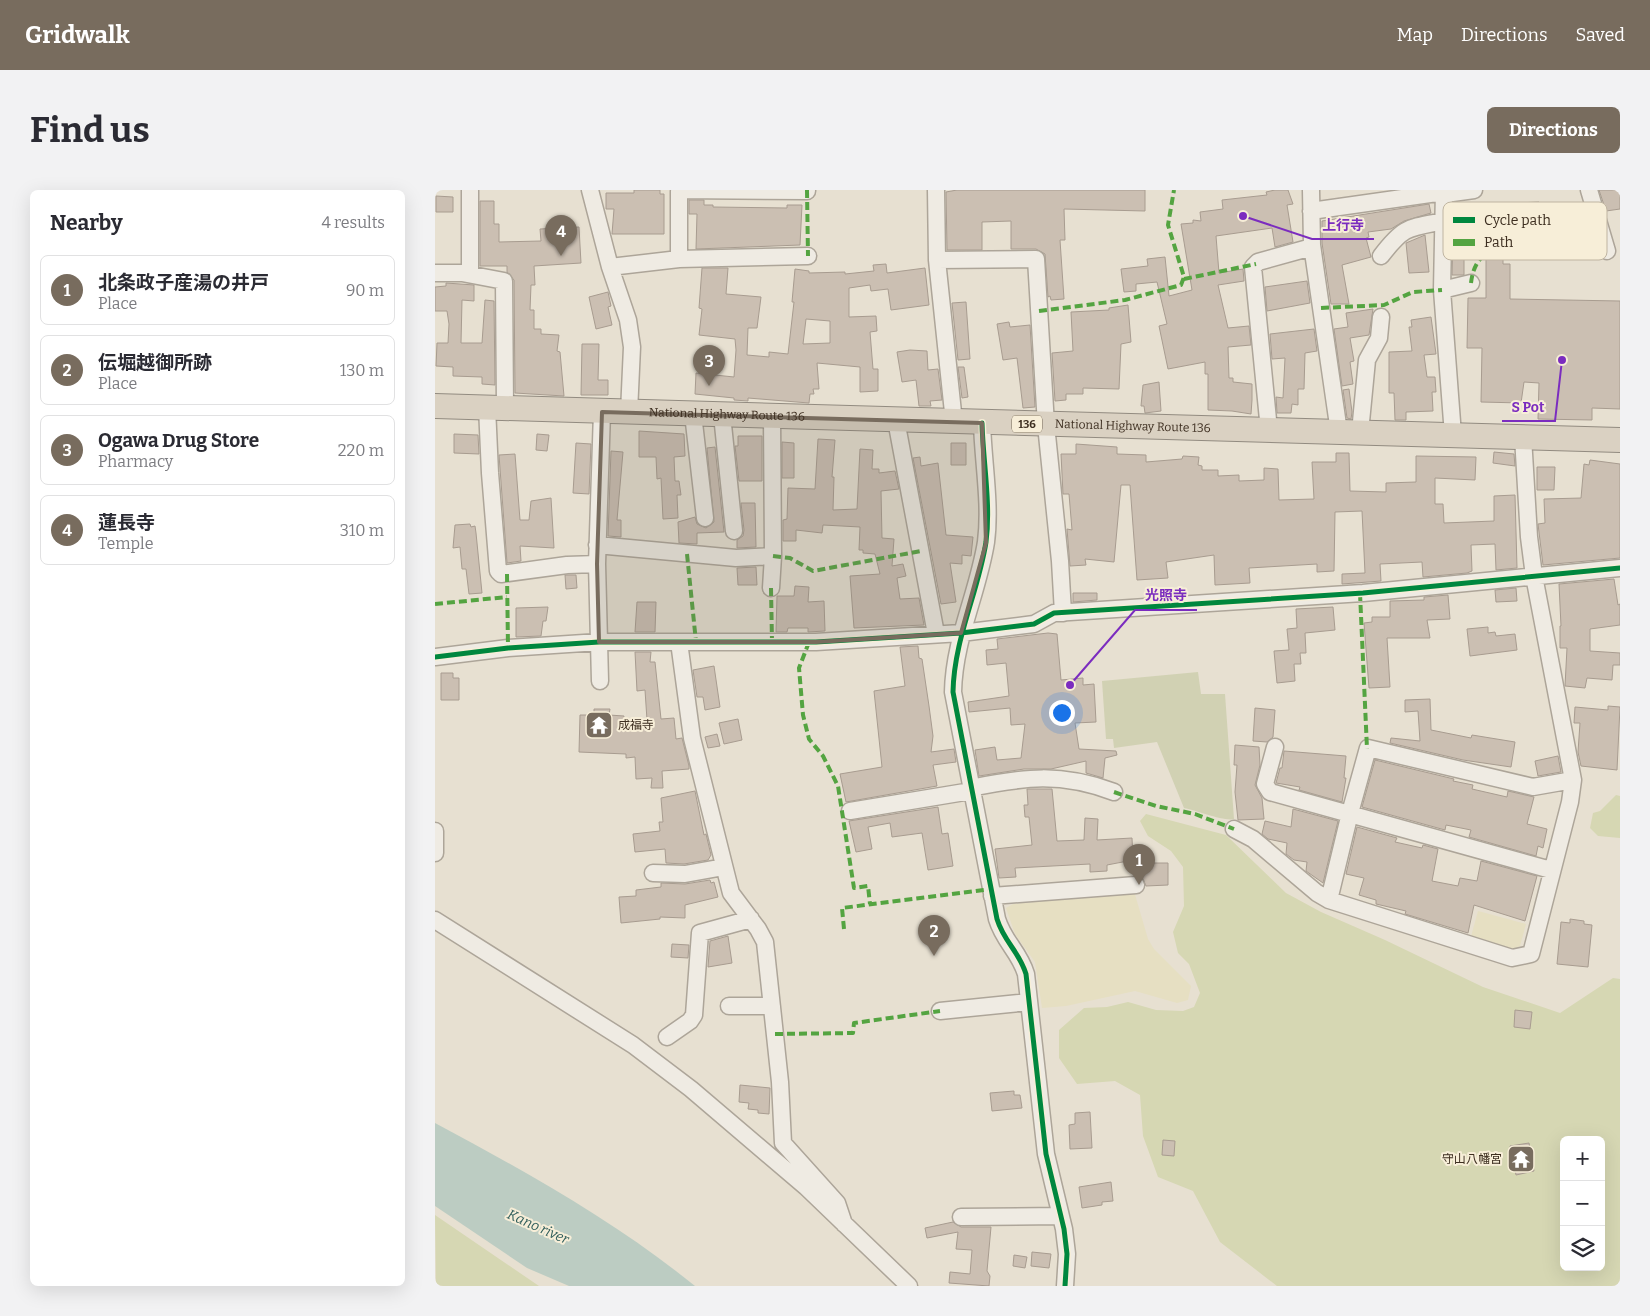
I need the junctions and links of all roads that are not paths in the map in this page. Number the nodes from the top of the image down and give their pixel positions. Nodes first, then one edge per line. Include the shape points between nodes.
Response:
1 (470, 190) edge
2 (590, 190) edge
3 (679, 190) edge
4 (936, 190) edge
5 (1311, 190) edge
6 (1474, 190) edge
7 (1589, 190) edge
8 (807, 191) edge
9 (1445, 192) edge
10 (1593, 202) edge
11 (1311, 211) junction
12 (1443, 221) edge
13 (1312, 247) junction
14 (809, 256) dead end
15 (1381, 256) dead end
16 (1443, 256) edge
17 (679, 259) junction
18 (937, 260) junction
19 (610, 268) junction
20 (435, 273) edge
21 (470, 274) junction
22 (1471, 283) dead end
23 (1442, 290) junction
24 (1381, 317) dead end
25 (435, 406) edge
26 (496, 407) junction
27 (602, 412) junction
28 (629, 412) junction
29 (693, 414) junction
30 (723, 415) junction
31 (772, 417) junction
32 (896, 420) junction
33 (954, 422) junction
34 (982, 423) junction
35 (1046, 425) junction
36 (1269, 430) junction
37 (1350, 432) junction
38 (1453, 435) junction
39 (1523, 437) junction
40 (1620, 440) edge
41 (705, 518) dead end
42 (734, 531) dead end
43 (597, 545) junction
44 (773, 556) junction
45 (597, 564) junction
46 (1620, 568) edge
47 (1534, 576) junction
48 (771, 588) dead end
49 (1063, 613) junction
50 (961, 633) junction
51 (936, 634) junction
52 (599, 642) junction
53 (679, 642) junction
54 (435, 657) edge
55 (600, 681) dead end
56 (1275, 747) dead end
57 (1573, 780) junction
58 (970, 789) junction
59 (1115, 792) dead end
60 (849, 810) dead end
61 (1349, 813) junction
62 (1235, 829) dead end
63 (435, 831) edge
64 (435, 853) edge
65 (724, 867) junction
66 (1551, 870) junction
67 (653, 873) dead end
68 (1136, 885) dead end
69 (992, 896) junction
70 (1329, 900) junction
71 (751, 919) junction
72 (435, 920) edge
73 (1029, 1002) junction
74 (729, 1006) dead end
75 (772, 1006) junction
76 (940, 1011) dead end
77 (667, 1037) dead end
78 (1060, 1216) junction
79 (961, 1217) dead end
80 (843, 1224) junction
81 (909, 1286) edge
82 (1065, 1286) edge

1 - 21 street
2 - 19 street
3 - 8 street
3 - 17 street
4 - 18 street
5 - 11 street
6 - 9 street
7 - 10 street
9 - 11 street
11 - 13 street
12 - 15 street via 1409,228 1397,236
13 - 36 street via 1258,262 1253,267
13 - 37 street
14 - 17 street
16 - 23 street
17 - 19 street
18 - 33 street
18 - 35 street via 1036,259
19 - 28 street via 628,320 632,346
20 - 21 street
21 - 26 street via 504,281
22 - 23 street
23 - 38 street
24 - 37 street via 1379,338 1367,360
25 - 26 highway, National Highway Route 136 / 136
26 - 27 highway, National Highway Route 136 / 136
26 - 45 street via 490,474 498,571 501,574
27 - 28 highway, National Highway Route 136 / 136
27 - 43 street
28 - 29 highway, National Highway Route 136 / 136
29 - 30 highway, National Highway Route 136 / 136
29 - 41 street
30 - 31 highway, National Highway Route 136 / 136
30 - 42 street
31 - 32 highway, National Highway Route 136 / 136
31 - 44 street
32 - 33 highway, National Highway Route 136 / 136
32 - 51 street
33 - 34 highway, National Highway Route 136 / 136
34 - 35 highway, National Highway Route 136 / 136
34 - 50 street via 987,518 985,543
35 - 36 highway, National Highway Route 136 / 136
35 - 49 street
36 - 37 highway, National Highway Route 136 / 136
37 - 38 highway, National Highway Route 136 / 136
38 - 39 highway, National Highway Route 136 / 136
39 - 40 highway, National Highway Route 136 / 136
39 - 47 street
43 - 44 street via 736,558
43 - 45 street
44 - 48 street
45 - 52 street
46 - 47 street
47 - 49 street via 1363,593
47 - 57 street
49 - 50 street via 1054,613 1034,624
50 - 51 street
50 - 58 street via 954,666 953,692
51 - 53 street via 816,642
52 - 53 street
52 - 54 street
52 - 55 street
53 - 65 street via 692,738
56 - 61 street via 1266,789
57 - 61 street via 1533,787 1369,748
57 - 66 street
58 - 59 street via 1042,777
58 - 60 street
58 - 69 street
61 - 66 street
61 - 70 street
62 - 70 street via 1253,839
63 - 64 street
65 - 67 street via 685,874
65 - 71 street via 731,893
66 - 70 street via 1531,954 1512,958
68 - 69 street
69 - 73 street via 1001,934 1022,961
71 - 75 street via 765,942
71 - 77 street via 700,933 694,1015
72 - 80 street via 633,1045 746,1133
73 - 76 street
73 - 78 street via 1046,1154
74 - 75 street
75 - 80 street via 783,1143 837,1203
78 - 79 street
78 - 82 street via 1067,1254
80 - 81 street

